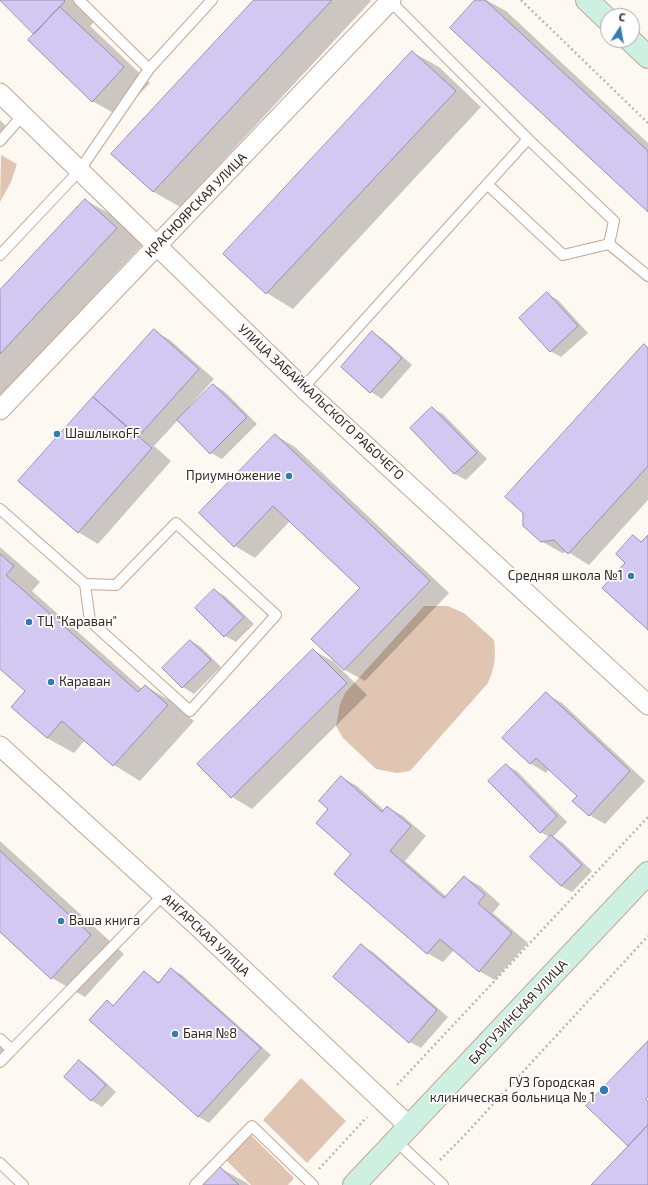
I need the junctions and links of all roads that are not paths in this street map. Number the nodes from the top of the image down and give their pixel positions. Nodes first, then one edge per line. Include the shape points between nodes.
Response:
1 (78, 0) edge
2 (212, 0) edge
3 (390, 0) edge
4 (586, 0) edge
5 (600, 13) edge
6 (638, 48) edge
7 (648, 57) edge
8 (149, 68) junction
9 (0, 94) edge
10 (23, 115) junction
11 (528, 139) junction
12 (0, 141) edge
13 (79, 171) junction
14 (487, 184) junction
15 (609, 244) junction
16 (157, 247) junction
17 (0, 255) edge
18 (648, 276) edge
19 (303, 388) junction
20 (0, 410) edge
21 (0, 509) edge
22 (85, 584) junction
23 (648, 706) edge
24 (0, 746) edge
25 (648, 873) edge
26 (163, 894) junction
27 (0, 1039) edge
28 (12, 1050) junction
29 (0, 1062) edge
30 (403, 1134) junction
31 (0, 1163) edge
32 (310, 1183) edge
33 (23, 1185) edge
34 (195, 1185) edge
35 (354, 1185) edge
36 (443, 1185) edge

1 - 8 lane
2 - 8 lane
3 - 11 lane
3 - 16 street, КРАСНОЯРСКАЯ УЛИЦА
4 - 5 main road
6 - 7 main road
8 - 13 lane
9 - 10 street, УЛИЦА ЗАБАЙКАЛЬСКОГО РАБОЧЕГО
10 - 12 lane
10 - 13 street, УЛИЦА ЗАБАЙКАЛЬСКОГО РАБОЧЕГО
11 - 14 lane
11 - 15 lane via 614,221
13 - 16 street, УЛИЦА ЗАБАЙКАЛЬСКОГО РАБОЧЕГО
13 - 17 lane
14 - 15 lane via 563,254
14 - 19 lane
15 - 18 lane
16 - 19 street, УЛИЦА ЗАБАЙКАЛЬСКОГО РАБОЧЕГО
16 - 20 street, КРАСНОЯРСКАЯ УЛИЦА
19 - 23 street, УЛИЦА ЗАБАЙКАЛЬСКОГО РАБОЧЕГО
21 - 22 lane
22 - 22 lane via 116,586 176,523 276,616 190,711 90,621
24 - 26 street, АНГАРСКАЯ УЛИЦА
25 - 30 main road, БАРГУЗИНСКАЯ УЛИЦА
26 - 28 lane
26 - 30 street, АНГАРСКАЯ УЛИЦА via 382,1101
27 - 28 lane
28 - 29 lane
30 - 35 main road, БАРГУЗИНСКАЯ УЛИЦА
30 - 36 lane via 428,1172
31 - 33 lane
32 - 34 lane via 252,1126

